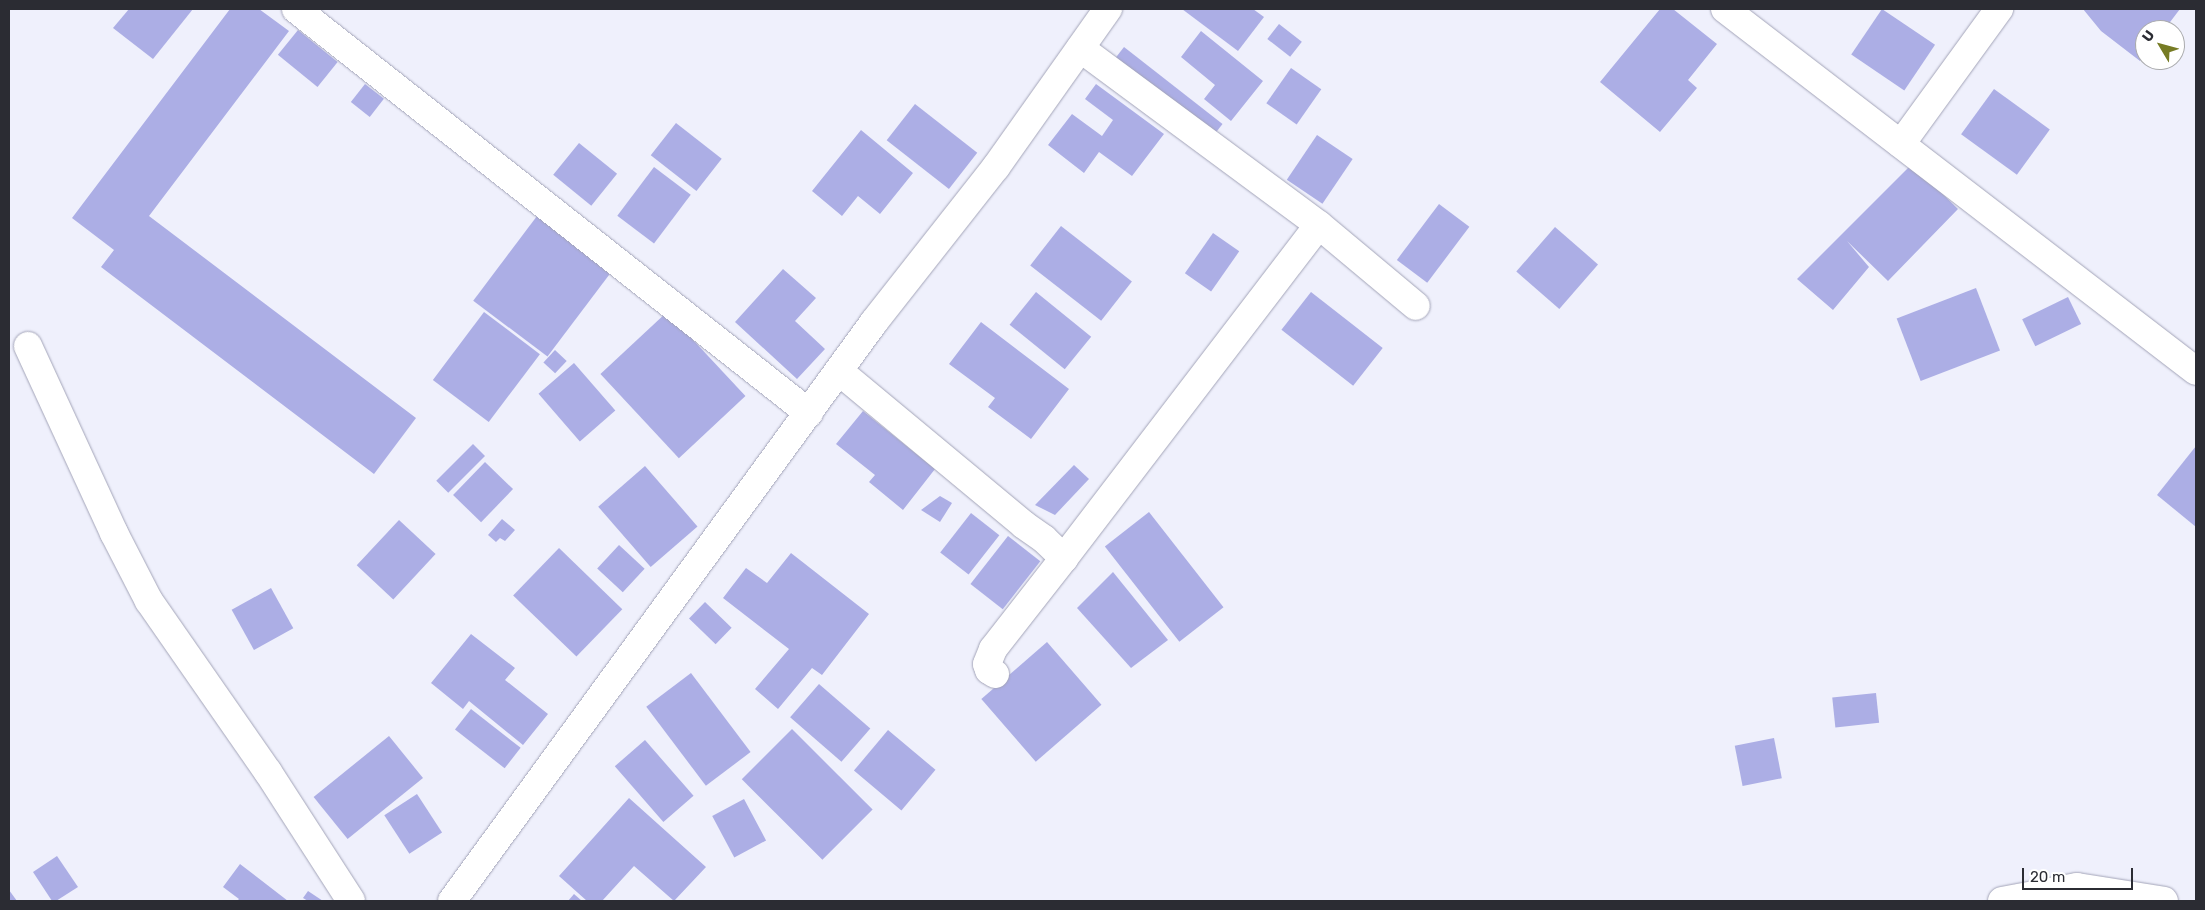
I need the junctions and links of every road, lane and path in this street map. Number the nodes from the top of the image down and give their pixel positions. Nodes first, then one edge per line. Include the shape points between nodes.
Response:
1 (296, 9) edge
2 (1108, 9) edge
3 (1726, 9) edge
4 (1999, 9) edge
5 (1080, 48) junction
6 (1901, 144) junction
7 (1319, 225) junction
8 (1416, 306) dead end
9 (28, 346) dead end
10 (2196, 370) edge
11 (840, 372) junction
12 (809, 413) junction
13 (1064, 558) junction
14 (995, 674) dead end
15 (351, 901) edge
16 (452, 901) edge
17 (2002, 901) edge
18 (2164, 901) edge

1 - 12 street
2 - 5 street
3 - 6 street
4 - 6 street
5 - 7 street
5 - 11 street via 996,167 874,322
6 - 10 street
7 - 8 street
7 - 13 street
9 - 15 street via 149,601 268,772
11 - 12 street
11 - 13 street
12 - 16 street
13 - 14 street via 993,649 987,664
17 - 18 street via 2077,887

